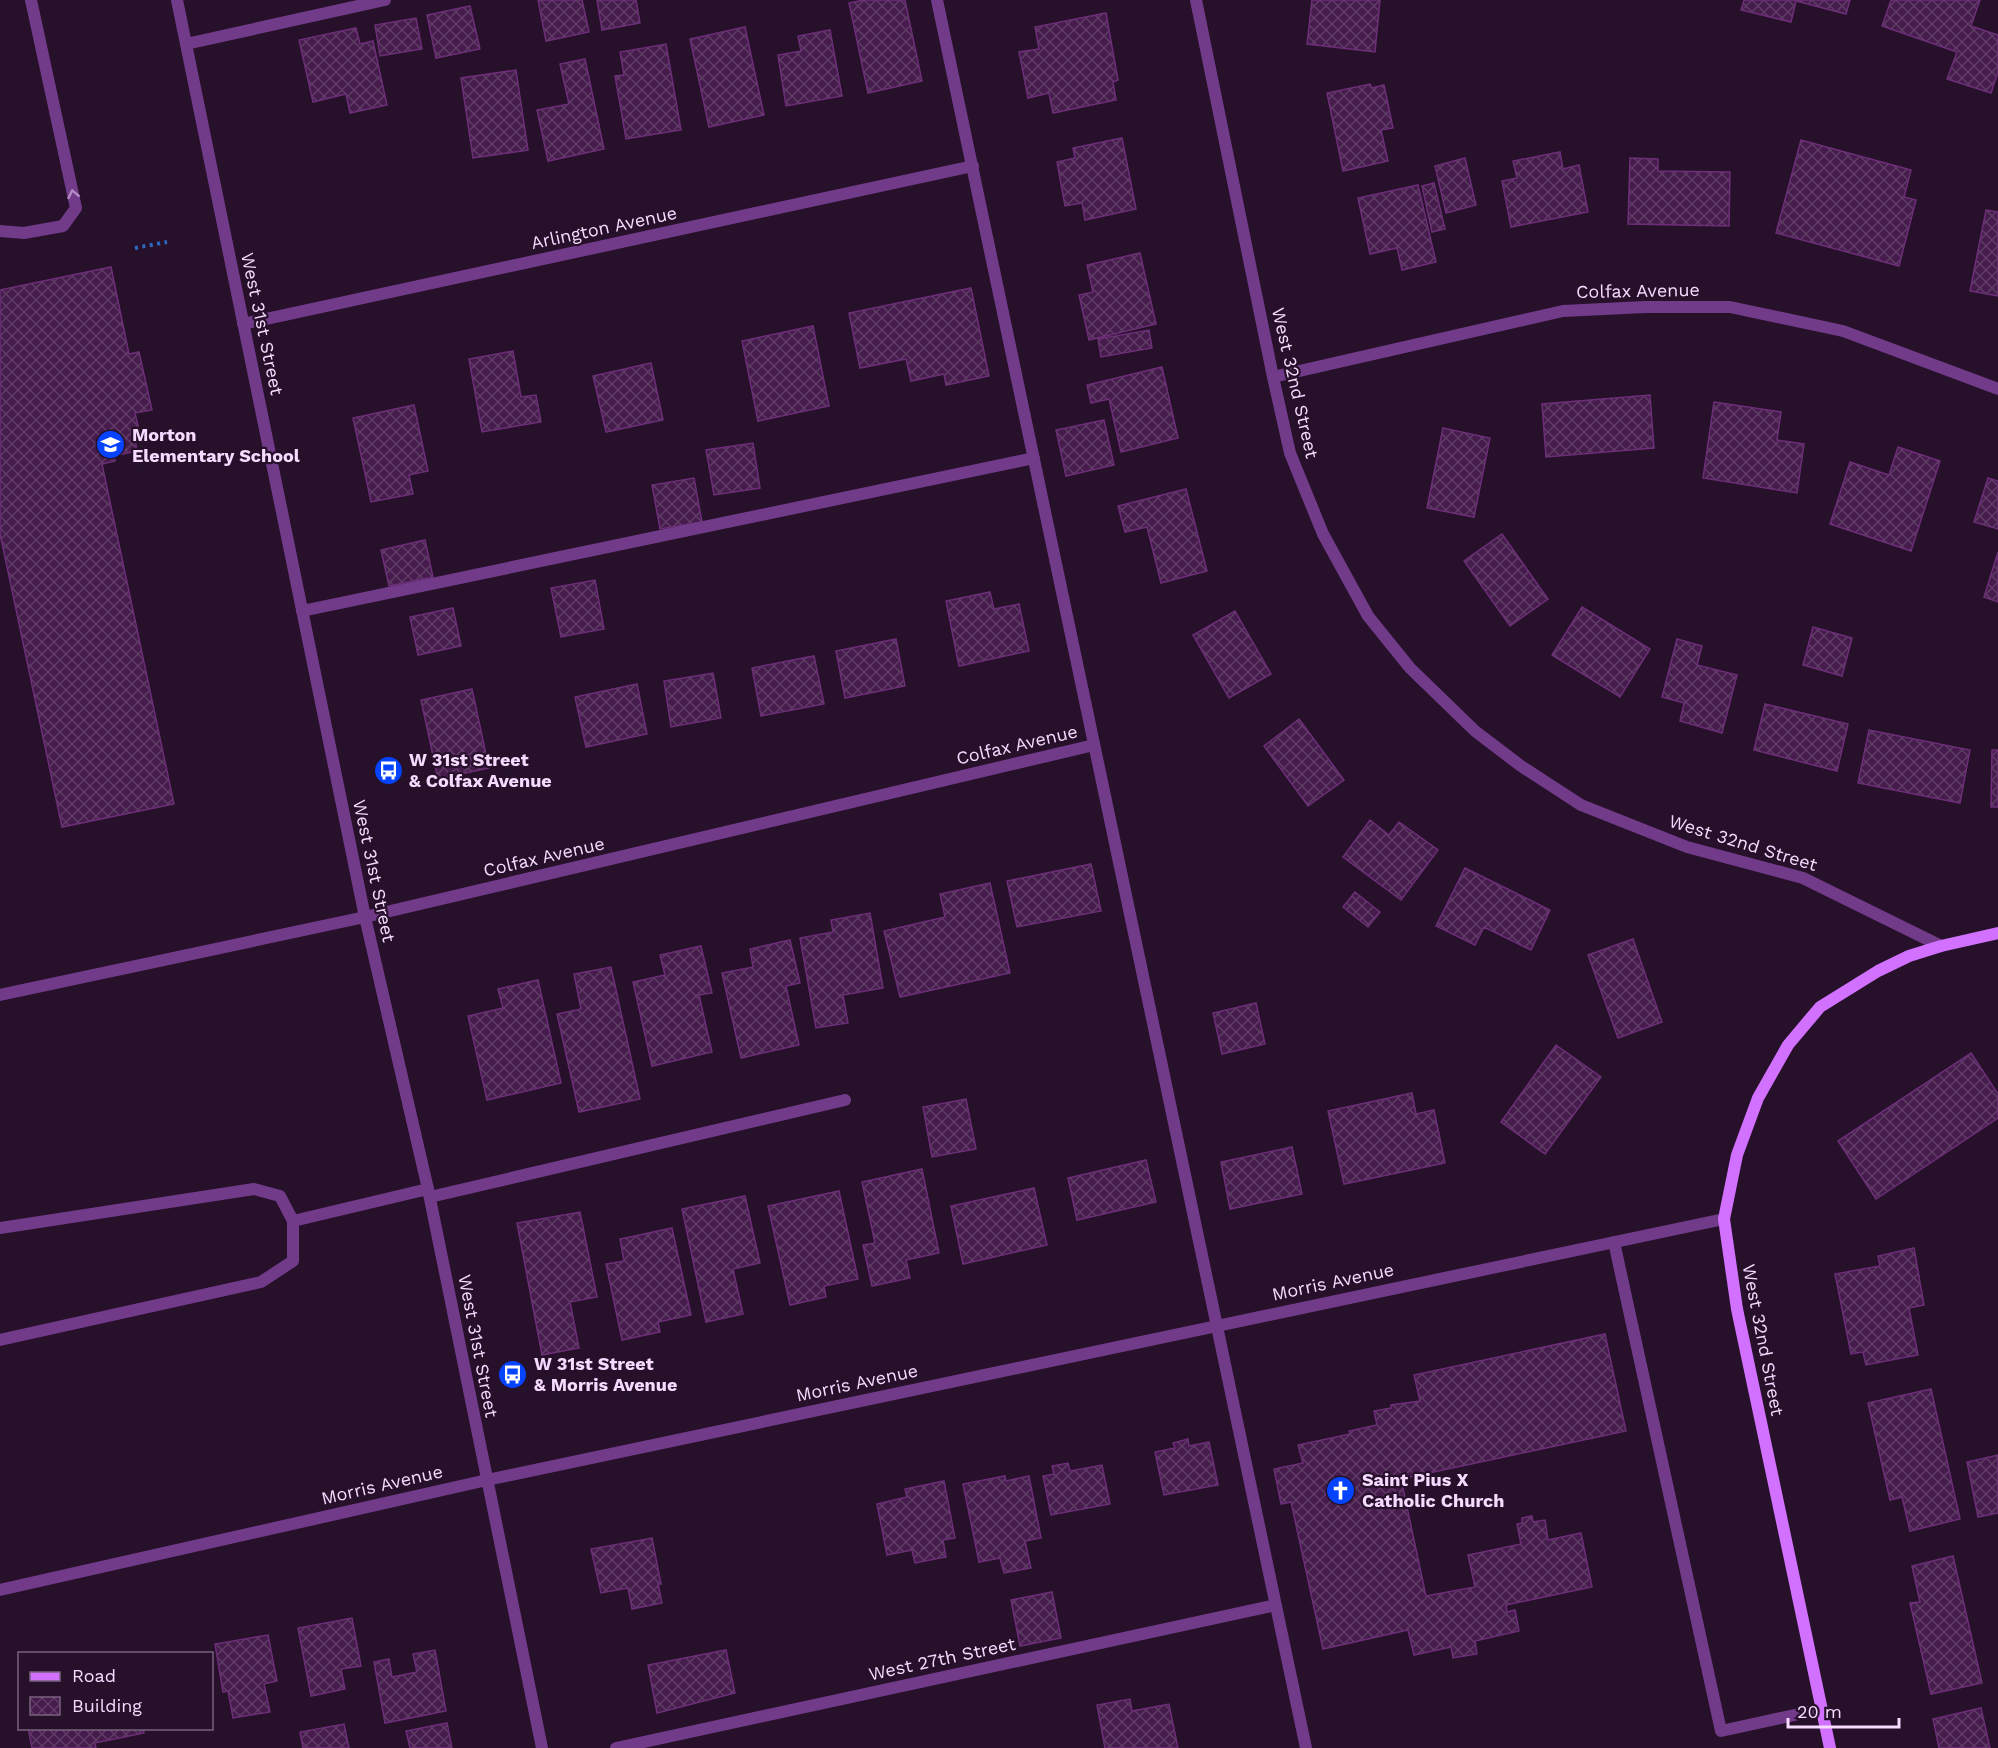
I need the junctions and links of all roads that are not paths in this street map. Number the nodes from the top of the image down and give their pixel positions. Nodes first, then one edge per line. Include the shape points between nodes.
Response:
1 (31, 0) edge
2 (177, 0) edge
3 (385, 0) edge
4 (938, 0) edge
5 (1196, 0) edge
6 (186, 44) junction
7 (973, 166) junction
8 (0, 231) edge
9 (243, 324) junction
10 (1273, 377) junction
11 (1998, 389) edge
12 (1034, 458) junction
13 (302, 611) junction
14 (1094, 745) junction
15 (365, 917) junction
16 (1998, 933) edge
17 (1941, 946) junction
18 (0, 995) edge
19 (845, 1100) dead end
20 (429, 1193) junction
21 (1724, 1219) junction
22 (293, 1221) junction
23 (0, 1228) edge
24 (1614, 1242) junction
25 (1218, 1324) junction
26 (0, 1340) edge
27 (487, 1480) junction
28 (0, 1590) edge
29 (1276, 1605) junction
30 (1822, 1709) junction
31 (542, 1748) edge
32 (616, 1748) edge
33 (1306, 1748) edge
34 (1830, 1748) edge

8 -> 1 street via 24,233 63,226 76,208
2 - 6 street, West 31st Street
3 - 6 street
4 - 7 street
5 - 10 street, West 32nd Street
6 - 9 street, West 31st Street
7 - 9 street, Arlington Avenue
7 - 12 street
9 - 13 street, West 31st Street
10 - 11 street, Colfax Avenue via 1563,311 1644,306 1730,307 1843,331
10 - 17 street, West 32nd Street via 1290,453 1323,534 1368,616 1410,668 1475,731 1581,806 1687,847 1803,878
12 - 13 street
12 - 14 street
13 - 15 street, West 31st Street
14 - 15 street, Colfax Avenue
14 - 25 street
15 - 18 street, Colfax Avenue
15 - 20 street, West 31st Street
16 - 17 street
17 - 21 street, West 32nd Street via 1878,971 1820,1007 1788,1045 1758,1098 1740,1145
19 - 20 street
20 - 22 street
20 - 27 street, West 31st Street
21 - 24 street, Morris Avenue
21 - 30 street, West 32nd Street via 1737,1309
22 - 23 street via 280,1196 254,1189
22 - 26 street via 293,1261 261,1282
24 - 25 street, Morris Avenue
24 - 30 street via 1721,1731
25 - 27 street, Morris Avenue
25 - 29 street
27 - 28 street, Morris Avenue
27 - 31 street, West 31st Street
29 - 32 street, West 27th Street
29 - 33 street
30 - 34 street, West 32nd Street

